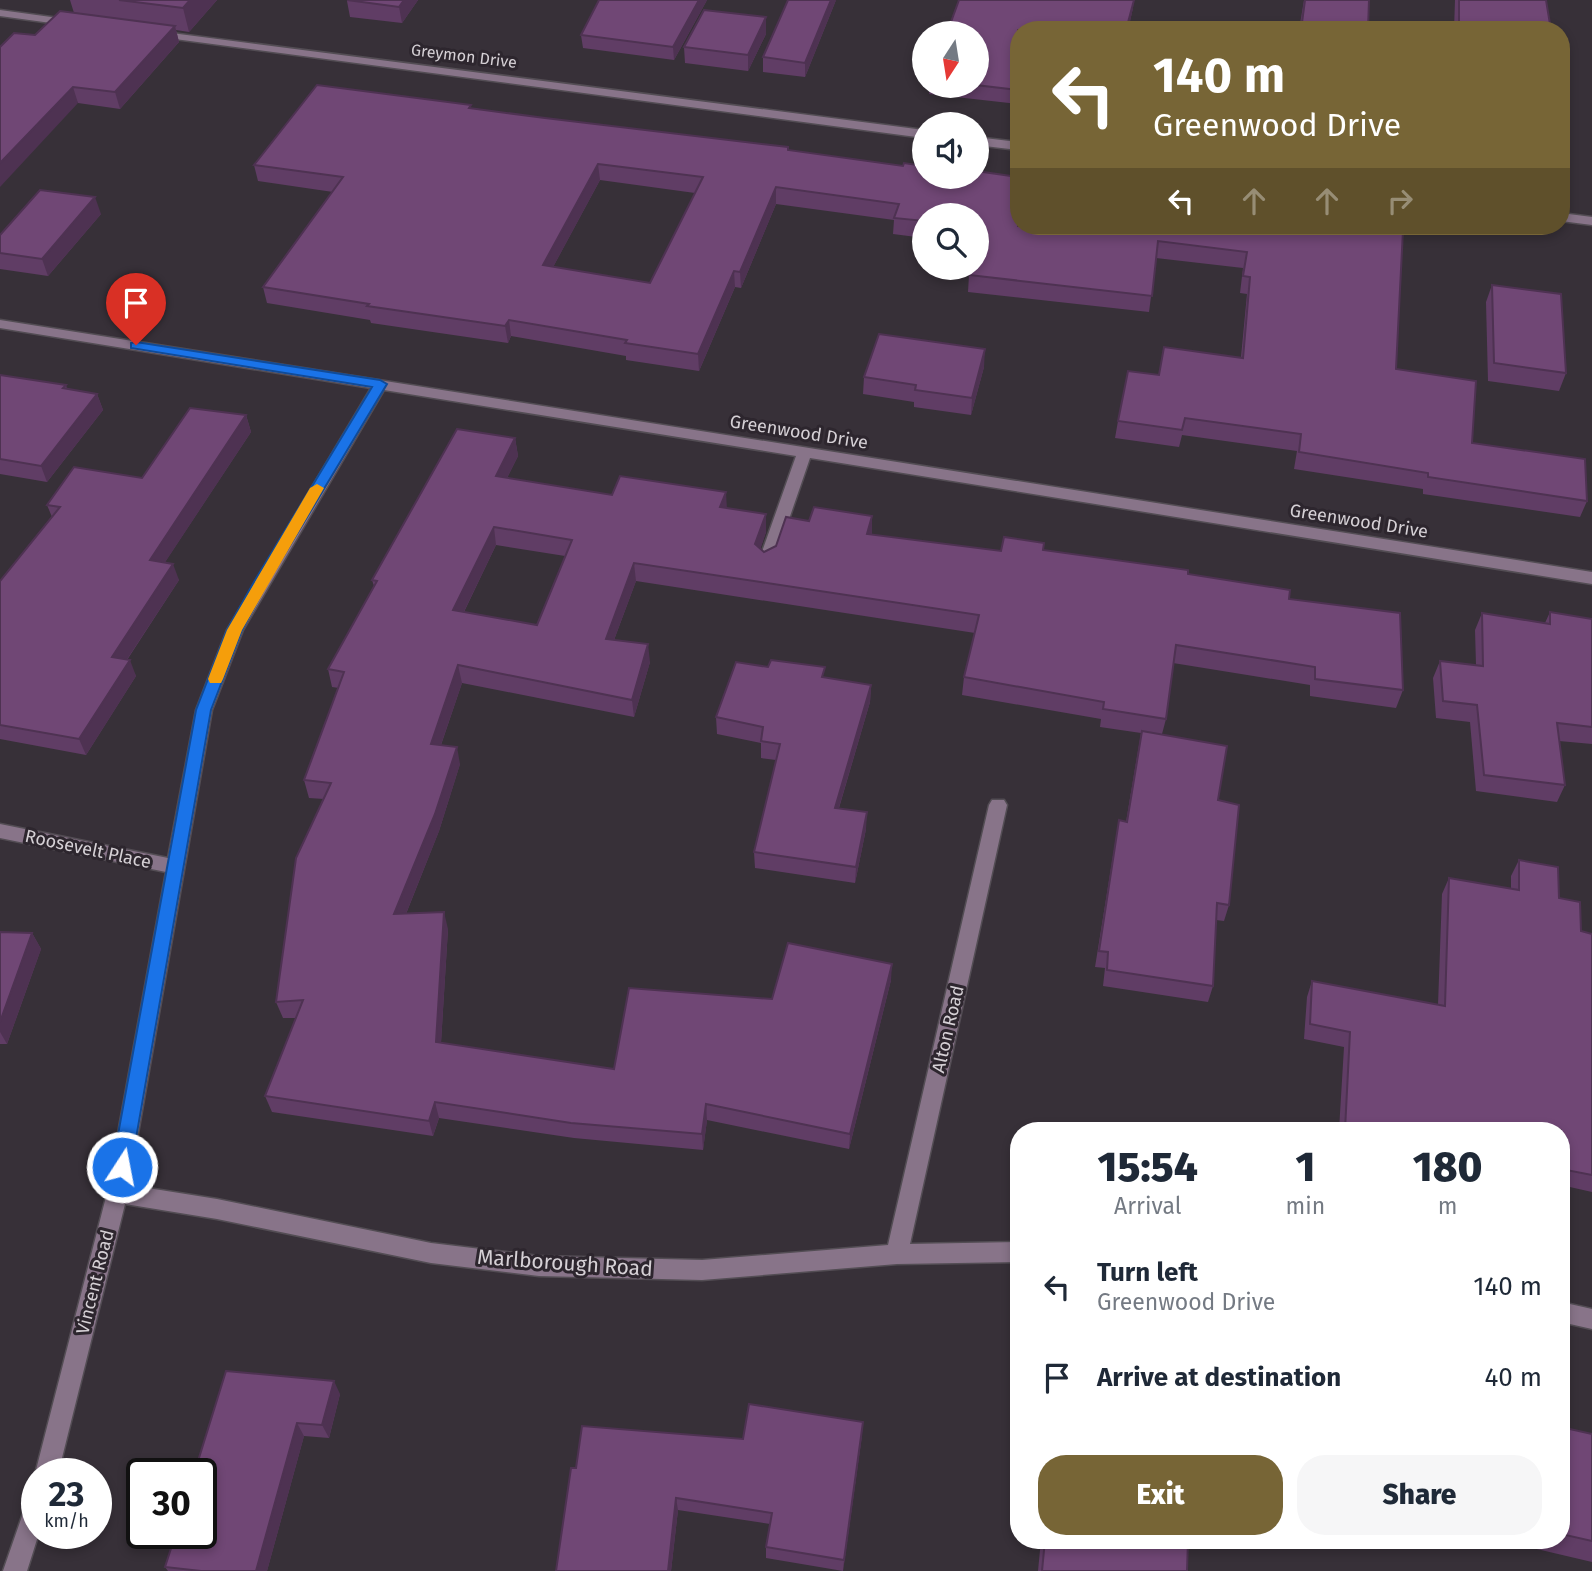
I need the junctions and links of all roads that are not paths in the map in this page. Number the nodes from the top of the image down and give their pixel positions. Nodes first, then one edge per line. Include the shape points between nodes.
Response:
1 (0, 13) edge
2 (80, 24) edge
3 (149, 33) edge
4 (912, 132) edge
5 (989, 143) edge
6 (1010, 145) edge
7 (1570, 218) edge
8 (1592, 221) edge
9 (0, 324) edge
10 (380, 384) junction
11 (805, 452) junction
12 (766, 563) edge
13 (1592, 578) edge
14 (998, 804) dead end
15 (0, 831) edge
16 (176, 867) junction
17 (117, 1193) junction
18 (1010, 1252) edge
19 (897, 1254) junction
20 (1570, 1314) edge
21 (1592, 1319) edge
22 (50, 1458) edge
23 (22, 1549) edge
24 (15, 1571) edge

1 - 2 street
3 - 4 street, Greymon Drive
5 - 6 street
7 - 8 street
9 - 10 street, Greenwood Drive
10 - 11 street, Greenwood Drive
10 - 16 street, Vincent Road via 234,630 204,710
11 - 12 street
11 - 13 street, Greenwood Drive
14 - 19 street, Alton Road
15 - 16 street, Roosevelt Place
16 - 17 street, Vincent Road
17 - 19 street, Marlborough Road via 431,1253 539,1266 702,1270
17 - 22 street, Vincent Road
18 - 19 street, Marlborough Road
20 - 21 street
23 - 24 street

